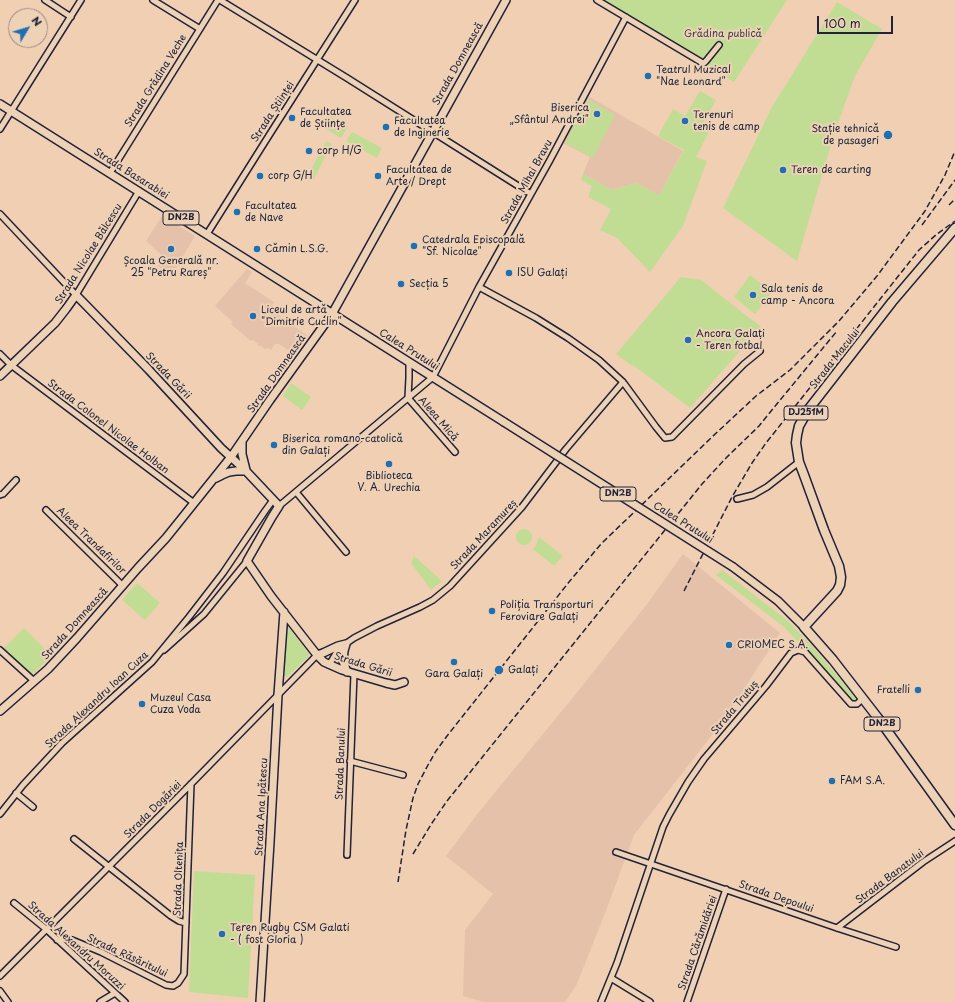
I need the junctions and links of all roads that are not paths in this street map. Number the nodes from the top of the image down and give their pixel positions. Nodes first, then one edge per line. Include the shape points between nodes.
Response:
1 (45, 0) edge
2 (81, 0) edge
3 (153, 0) edge
4 (219, 0) edge
5 (355, 0) edge
6 (506, 0) edge
7 (597, 0) edge
8 (71, 17) junction
9 (626, 17) junction
10 (200, 29) junction
11 (719, 45) dead end
12 (317, 59) junction
13 (0, 104) edge
14 (11, 111) junction
15 (0, 129) edge
16 (433, 132) junction
17 (110, 173) junction
18 (139, 191) junction
19 (531, 194) junction
20 (0, 214) edge
21 (955, 228) edge
22 (207, 234) junction
23 (479, 287) junction
24 (76, 295) junction
25 (332, 314) junction
26 (760, 351) dead end
27 (0, 354) edge
28 (409, 362) junction
29 (11, 365) junction
30 (0, 376) edge
31 (433, 377) junction
32 (623, 382) junction
33 (408, 398) junction
34 (242, 441) junction
35 (455, 452) dead end
36 (231, 457) junction
37 (799, 462) junction
38 (246, 472) junction
39 (16, 480) dead end
40 (211, 482) junction
41 (296, 492) junction
42 (0, 495) edge
43 (273, 500) junction
44 (737, 500) dead end
45 (194, 503) junction
46 (279, 506) junction
47 (46, 510) dead end
48 (346, 552) dead end
49 (247, 561) junction
50 (123, 586) junction
51 (284, 612) junction
52 (804, 627) junction
53 (346, 644) junction
54 (0, 650) edge
55 (317, 655) junction
56 (152, 662) junction
57 (329, 665) junction
58 (350, 673) junction
59 (34, 682) junction
60 (404, 682) dead end
61 (278, 695) junction
62 (863, 698) junction
63 (0, 712) edge
64 (350, 761) junction
65 (403, 775) dead end
66 (191, 784) junction
67 (16, 793) junction
68 (33, 808) dead end
69 (0, 814) edge
70 (955, 825) edge
71 (74, 839) dead end
72 (955, 841) edge
73 (616, 852) dead end
74 (347, 855) dead end
75 (652, 864) junction
76 (108, 867) junction
77 (726, 889) junction
78 (14, 903) dead end
79 (186, 923) junction
80 (837, 928) junction
81 (46, 929) junction
82 (57, 940) junction
83 (896, 947) dead end
84 (184, 974) joint
85 (0, 976) edge
86 (611, 978) junction
87 (0, 991) edge
88 (115, 993) junction
89 (8, 1002) edge
90 (100, 1002) edge
91 (125, 1002) edge
92 (260, 1002) edge
93 (601, 1002) edge
94 (650, 1002) edge
95 (687, 1002) edge

1 - 8 street
2 - 8 street
3 - 10 street
4 - 10 street, Strada Grădina Veche
4 - 12 street
5 - 12 street, Strada Științei
6 - 16 main road, Strada Domnească
7 - 9 street
8 - 14 street
9 - 11 street via 701,62 706,62
9 - 19 street, Strada Mihai Bravu
10 - 17 street, Strada Grădina Veche
12 - 16 street
12 - 22 street, Strada Științei
13 - 14 main road, Strada Basarabiei / DN2B
14 - 15 street
14 - 17 main road, Strada Basarabiei / DN2B
16 - 19 street
16 - 25 main road, Strada Domnească
17 - 18 main road, Strada Basarabiei / DN2B
18 - 22 main road, Strada Basarabiei / DN2B
18 - 24 street, Strada Nicolae Bălcescu
19 - 23 street, Strada Mihai Bravu
20 - 24 street, Strada Gării
21 - 37 highway, Strada Macului / DJ251M via 892,302 806,414 797,435
22 - 25 main road, Strada Basarabiei / DN2B
23 - 31 street, Strada Mihai Bravu
23 - 32 street via 568,338
24 - 29 main road, Strada Nicolae Bălcescu via 54,323
24 - 36 main road, Strada Gării
25 - 28 main road, Calea Prutului / DN2B
25 - 34 main road, Strada Domnească
26 - 32 street via 669,438 663,436
27 - 29 street, Strada Colonel Nicolae Holban
28 - 31 main road, Calea Prutului / DN2B
28 - 33 street
29 - 30 main road, Strada Nicolae Bălcescu
29 - 45 street, Strada Colonel Nicolae Holban
31 - 33 street
31 - 52 main road, Calea Prutului / DN2B, bridge via 733,567 778,601
32 - 53 street, Strada Maramureș via 566,449 522,507 450,586 433,600 377,626
33 - 35 street, Aleea Mică
33 - 41 street
34 - 36 main road, Strada Domnească
34 - 38 main road
36 - 38 main road, Strada Gării
36 - 40 main road, Strada Domnească
37 - 44 street via 767,488
37 - 52 highway, Strada Macului / DJ251M via 841,577 837,591
38 - 40 main road via 222,474
38 - 43 main road, Strada Gării
39 - 42 street
40 - 45 main road, Strada Domnească
41 - 46 street
41 - 48 street
43 - 46 main road, Strada Gării
43 - 56 street, Strada Alexandru Ioan Cuza via 223,573
45 - 50 main road, Strada Domnească
46 - 49 main road
47 - 50 street, Aleea Trandafirilor
49 - 51 main road, Strada Gării
49 - 56 street via 204,614
50 - 59 main road, Strada Domnească via 59,658
51 - 55 main road, Strada Gării
51 - 61 main road, Strada Ana Ipătescu
52 - 62 highway, Calea Prutului / DN2B
53 - 55 main road
53 - 57 street, Strada Maramureș via 338,650
53 - 58 main road via 343,661
54 - 59 street
55 - 57 main road, Strada Gării
55 - 61 street, Strada Dogăriei
56 - 67 street, Strada Alexandru Ioan Cuza via 62,743
57 - 58 main road, Strada Gării
58 - 60 main road, Strada Gării via 395,685
58 - 64 street, Strada Banului
59 - 63 main road, Strada Domnească
61 - 66 street, Strada Dogăriei
61 - 92 main road, Strada Ana Ipătescu
62 - 70 highway, Calea Prutului / DN2B
62 - 75 street, Strada Trutuș via 857,704 851,704 805,652 798,650 791,653 688,782 663,827
64 - 65 street
64 - 74 street, Strada Banului
66 - 76 street, Strada Dogăriei
66 - 79 street, Strada Oltenița
67 - 68 street
67 - 69 street, Strada Alexandru Ioan Cuza
71 - 76 street
72 - 80 street, Strada Banatului via 923,862
73 - 75 street, Strada Depoului
75 - 77 street, Strada Depoului
75 - 86 street
76 - 79 street via 171,916
76 - 81 street, Strada Dogăriei
77 - 80 street, Strada Depoului
77 - 95 street, Strada Cărămidăriei
78 - 81 street, Strada Alexandru Moruzzi
79 - 84 street, Strada Oltenița
80 - 83 street, Strada Depoului
81 - 82 street, Strada Alexandru Moruzzi
81 - 85 street, Strada Dogăriei
82 - 84 street, Strada Răsăritului via 72,940 166,985 173,986 178,983
82 - 88 street, Strada Alexandru Moruzzi
86 - 93 street
86 - 94 street
87 - 89 street
88 - 90 street
88 - 91 street, Strada Alexandru Moruzzi

